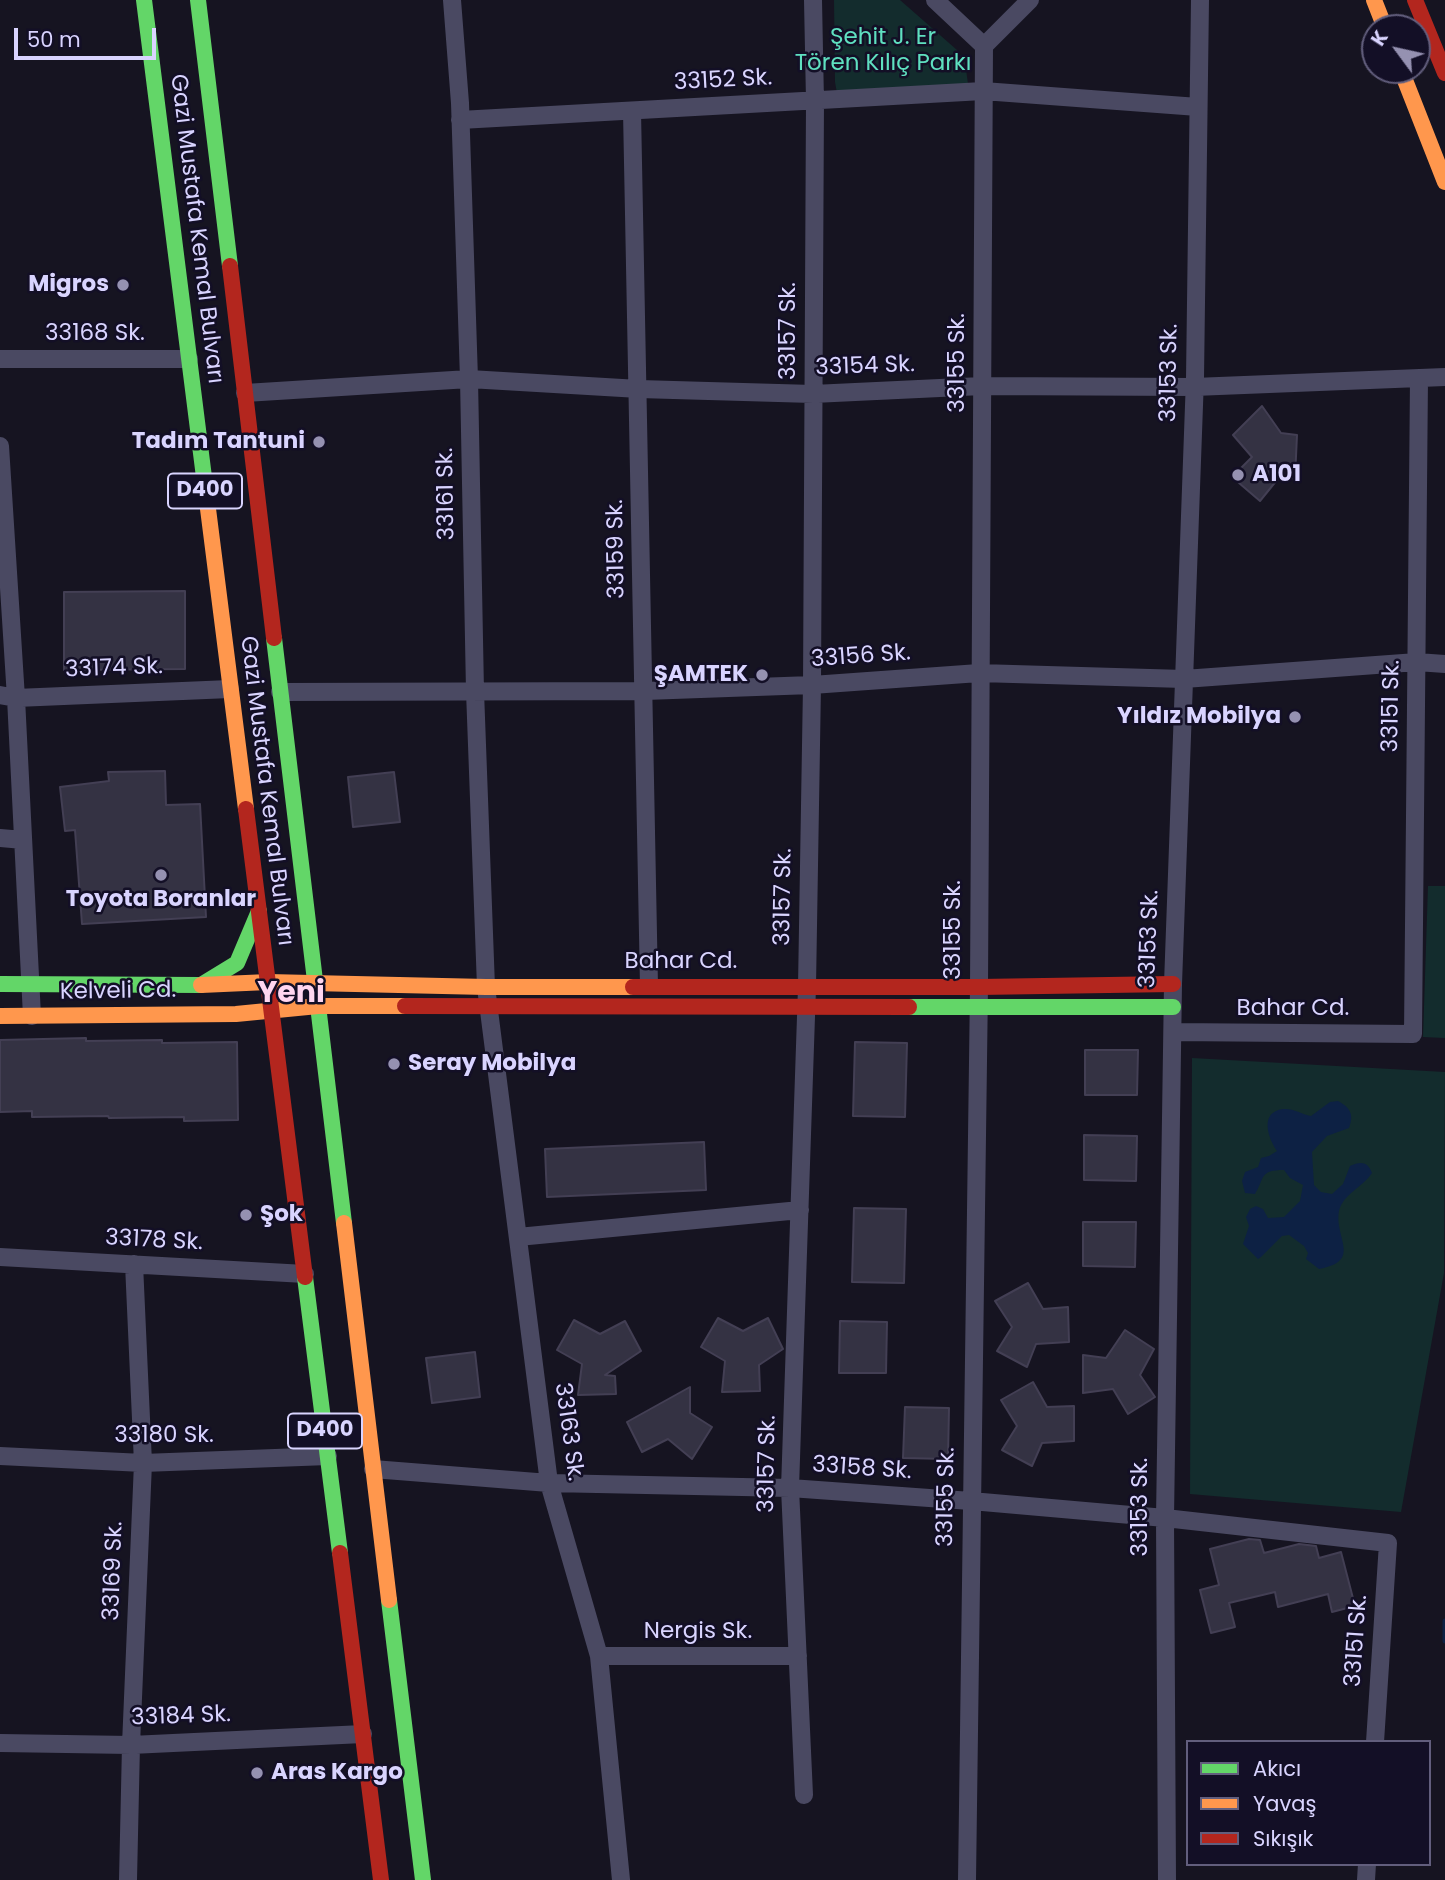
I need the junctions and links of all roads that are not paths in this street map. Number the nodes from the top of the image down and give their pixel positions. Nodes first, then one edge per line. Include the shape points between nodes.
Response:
1 (144, 0) edge
2 (198, 0) edge
3 (452, 0) edge
4 (813, 0) edge
5 (935, 0) edge
6 (1031, 0) edge
7 (1200, 0) edge
8 (1415, 0) edge
9 (984, 46) junction
10 (1445, 73) edge
11 (1406, 84) edge
12 (983, 91) junction
13 (815, 101) junction
14 (1198, 107) junction
15 (632, 111) junction
16 (460, 120) junction
17 (1445, 182) edge
18 (0, 359) edge
19 (189, 359) junction
20 (1445, 377) edge
21 (1419, 378) junction
22 (469, 379) junction
23 (982, 386) junction
24 (1195, 387) junction
25 (639, 389) junction
26 (245, 393) junction
27 (813, 394) junction
28 (0, 446) edge
29 (1417, 663) junction
30 (1445, 664) edge
31 (979, 673) junction
32 (1184, 679) junction
33 (812, 685) junction
34 (230, 689) junction
35 (475, 691) junction
36 (645, 691) junction
37 (280, 692) junction
38 (8, 697) edge
39 (0, 838) edge
40 (23, 840) junction
41 (259, 911) junction
42 (268, 982) junction
43 (315, 982) junction
44 (231, 983) junction
45 (0, 984) edge
46 (30, 984) junction
47 (1173, 984) junction
48 (201, 985) junction
49 (649, 986) junction
50 (486, 987) junction
51 (807, 987) junction
52 (979, 987) junction
53 (318, 1006) junction
54 (488, 1006) junction
55 (807, 1006) junction
56 (979, 1006) junction
57 (1173, 1006) junction
58 (270, 1010) junction
59 (236, 1014) junction
60 (0, 1016) edge
61 (32, 1016) junction
62 (1173, 1032) junction
63 (1413, 1034) joint
64 (800, 1210) junction
65 (518, 1237) junction
66 (0, 1256) edge
67 (134, 1264) junction
68 (305, 1274) junction
69 (0, 1456) edge
70 (328, 1456) junction
71 (143, 1462) junction
72 (373, 1469) junction
73 (549, 1483) junction
74 (790, 1488) junction
75 (971, 1501) junction
76 (1165, 1518) junction
77 (1388, 1543) joint
78 (599, 1656) junction
79 (798, 1656) junction
80 (363, 1734) junction
81 (1375, 1740) edge
82 (0, 1742) edge
83 (131, 1745) junction
84 (804, 1795) dead end
85 (128, 1880) edge
86 (381, 1880) edge
87 (423, 1880) edge
88 (621, 1880) edge
89 (967, 1880) edge
90 (1167, 1880) edge

1 - 19 main road, Gazi Mustafa Kemal Bulvarı / D400
2 - 26 main road, Gazi Mustafa Kemal Bulvarı / D400
3 - 16 street, 33161 Sk.
4 - 13 street, 33157 Sk.
5 - 9 street
6 - 9 street
7 - 14 street, 33153 Sk.
8 - 10 main road
9 - 12 street, 33155 Sk.
11 - 17 main road
12 - 13 street, 33152 Sk.
12 - 14 street, 33152 Sk.
12 - 23 street, 33155 Sk.
13 - 15 street, 33152 Sk.
13 - 27 street, 33157 Sk.
14 - 24 street, 33153 Sk.
15 - 16 street, 33152 Sk.
15 - 25 street, 33159 Sk.
16 - 22 street, 33161 Sk.
18 - 19 street, 33168 Sk.
19 - 34 main road, Gazi Mustafa Kemal Bulvarı / D400
20 - 21 street, 33154 Sk.
21 - 24 street, 33154 Sk.
21 - 29 street, 33151 Sk.
22 - 25 street, 33154 Sk.
22 - 26 street, 33154 Sk.
22 - 35 street, 33161 Sk.
23 - 24 street, 33154 Sk.
23 - 27 street, 33154 Sk.
23 - 31 street, 33155 Sk.
24 - 32 street, 33153 Sk.
25 - 27 street, 33154 Sk.
25 - 36 street, 33159 Sk.
26 - 37 main road, Gazi Mustafa Kemal Bulvarı / D400
27 - 33 street, 33157 Sk.
28 - 38 street
29 - 30 street, 33156 Sk.
29 - 32 street, 33156 Sk.
29 - 63 street, 33151 Sk.
31 - 32 street, 33156 Sk.
31 - 33 street, 33156 Sk.
31 - 52 street, 33155 Sk.
32 - 47 street, 33153 Sk.
33 - 36 street, 33156 Sk.
33 - 51 street, 33157 Sk.
34 - 38 street, 33174 Sk.
34 - 41 main road, Gazi Mustafa Kemal Bulvarı / D400
35 - 36 street, 33156 Sk.
35 - 37 street, 33156 Sk.
35 - 50 street, 33161 Sk.
36 - 49 street, 33159 Sk.
37 - 43 main road, Gazi Mustafa Kemal Bulvarı / D400
38 - 40 street
39 - 40 street
40 - 46 street
41 - 42 main road, Gazi Mustafa Kemal Bulvarı / D400
41 - 48 main road, Kelveli Cd. via 237,963
42 - 43 main road, Kelveli Cd.
42 - 44 main road, Kelveli Cd.
42 - 58 main road, Gazi Mustafa Kemal Bulvarı / D400
43 - 50 main road, Bahar Cd.
43 - 53 main road, Gazi Mustafa Kemal Bulvarı / D400
44 - 48 main road, Kelveli Cd.
44 - 59 main road
45 - 46 main road, Kelveli Cd.
46 - 48 main road, Kelveli Cd.
46 - 61 street
47 - 52 main road, Bahar Cd.
47 - 57 street, 33153 Sk.
49 - 50 main road, Bahar Cd.
49 - 51 main road, Bahar Cd.
50 - 54 street, 33163 Sk.
51 - 52 main road, Bahar Cd.
51 - 55 street, 33157 Sk.
52 - 56 street, 33155 Sk.
53 - 54 main road, Bahar Cd.
53 - 58 main road, Kelveli Cd.
53 - 72 main road, Gazi Mustafa Kemal Bulvarı / D400
54 - 55 main road, Bahar Cd.
54 - 65 street, 33163 Sk.
55 - 56 main road, Bahar Cd.
55 - 64 street, 33157 Sk.
56 - 57 main road, Bahar Cd.
56 - 75 street, 33155 Sk.
57 - 62 street, 33153 Sk.
58 - 59 main road, Kelveli Cd.
58 - 68 main road, Gazi Mustafa Kemal Bulvarı / D400
59 - 61 main road, Kelveli Cd.
60 - 61 main road, Kelveli Cd.
62 - 63 street, Bahar Cd.
62 - 76 street, 33153 Sk.
64 - 65 street
64 - 74 street, 33157 Sk.
65 - 73 street, 33163 Sk.
66 - 67 street, 33178 Sk.
67 - 68 street, 33178 Sk.
67 - 71 street, 33169 Sk.
68 - 70 main road, Gazi Mustafa Kemal Bulvarı / D400
69 - 71 street, 33180 Sk.
70 - 71 street, 33180 Sk.
70 - 80 main road, Gazi Mustafa Kemal Bulvarı / D400
71 - 83 street, 33169 Sk.
72 - 73 street, 33158 Sk.
72 - 87 main road, Gazi Mustafa Kemal Bulvarı / D400
73 - 74 street, 33158 Sk.
73 - 78 street, 33163 Sk.
74 - 75 street, 33158 Sk.
74 - 79 street, 33157 Sk.
75 - 76 street, 33158 Sk.
75 - 89 street, 33155 Sk.
76 - 77 street, 33158 Sk.
76 - 90 street, 33153 Sk.
77 - 81 street, 33151 Sk.
78 - 79 street, Nergis Sk.
78 - 88 street, 33163 Sk.
79 - 84 street, 33157 Sk.
80 - 83 street, 33184 Sk.
80 - 86 main road, Gazi Mustafa Kemal Bulvarı / D400
82 - 83 street, 33184 Sk.
83 - 85 street, 33169 Sk.

